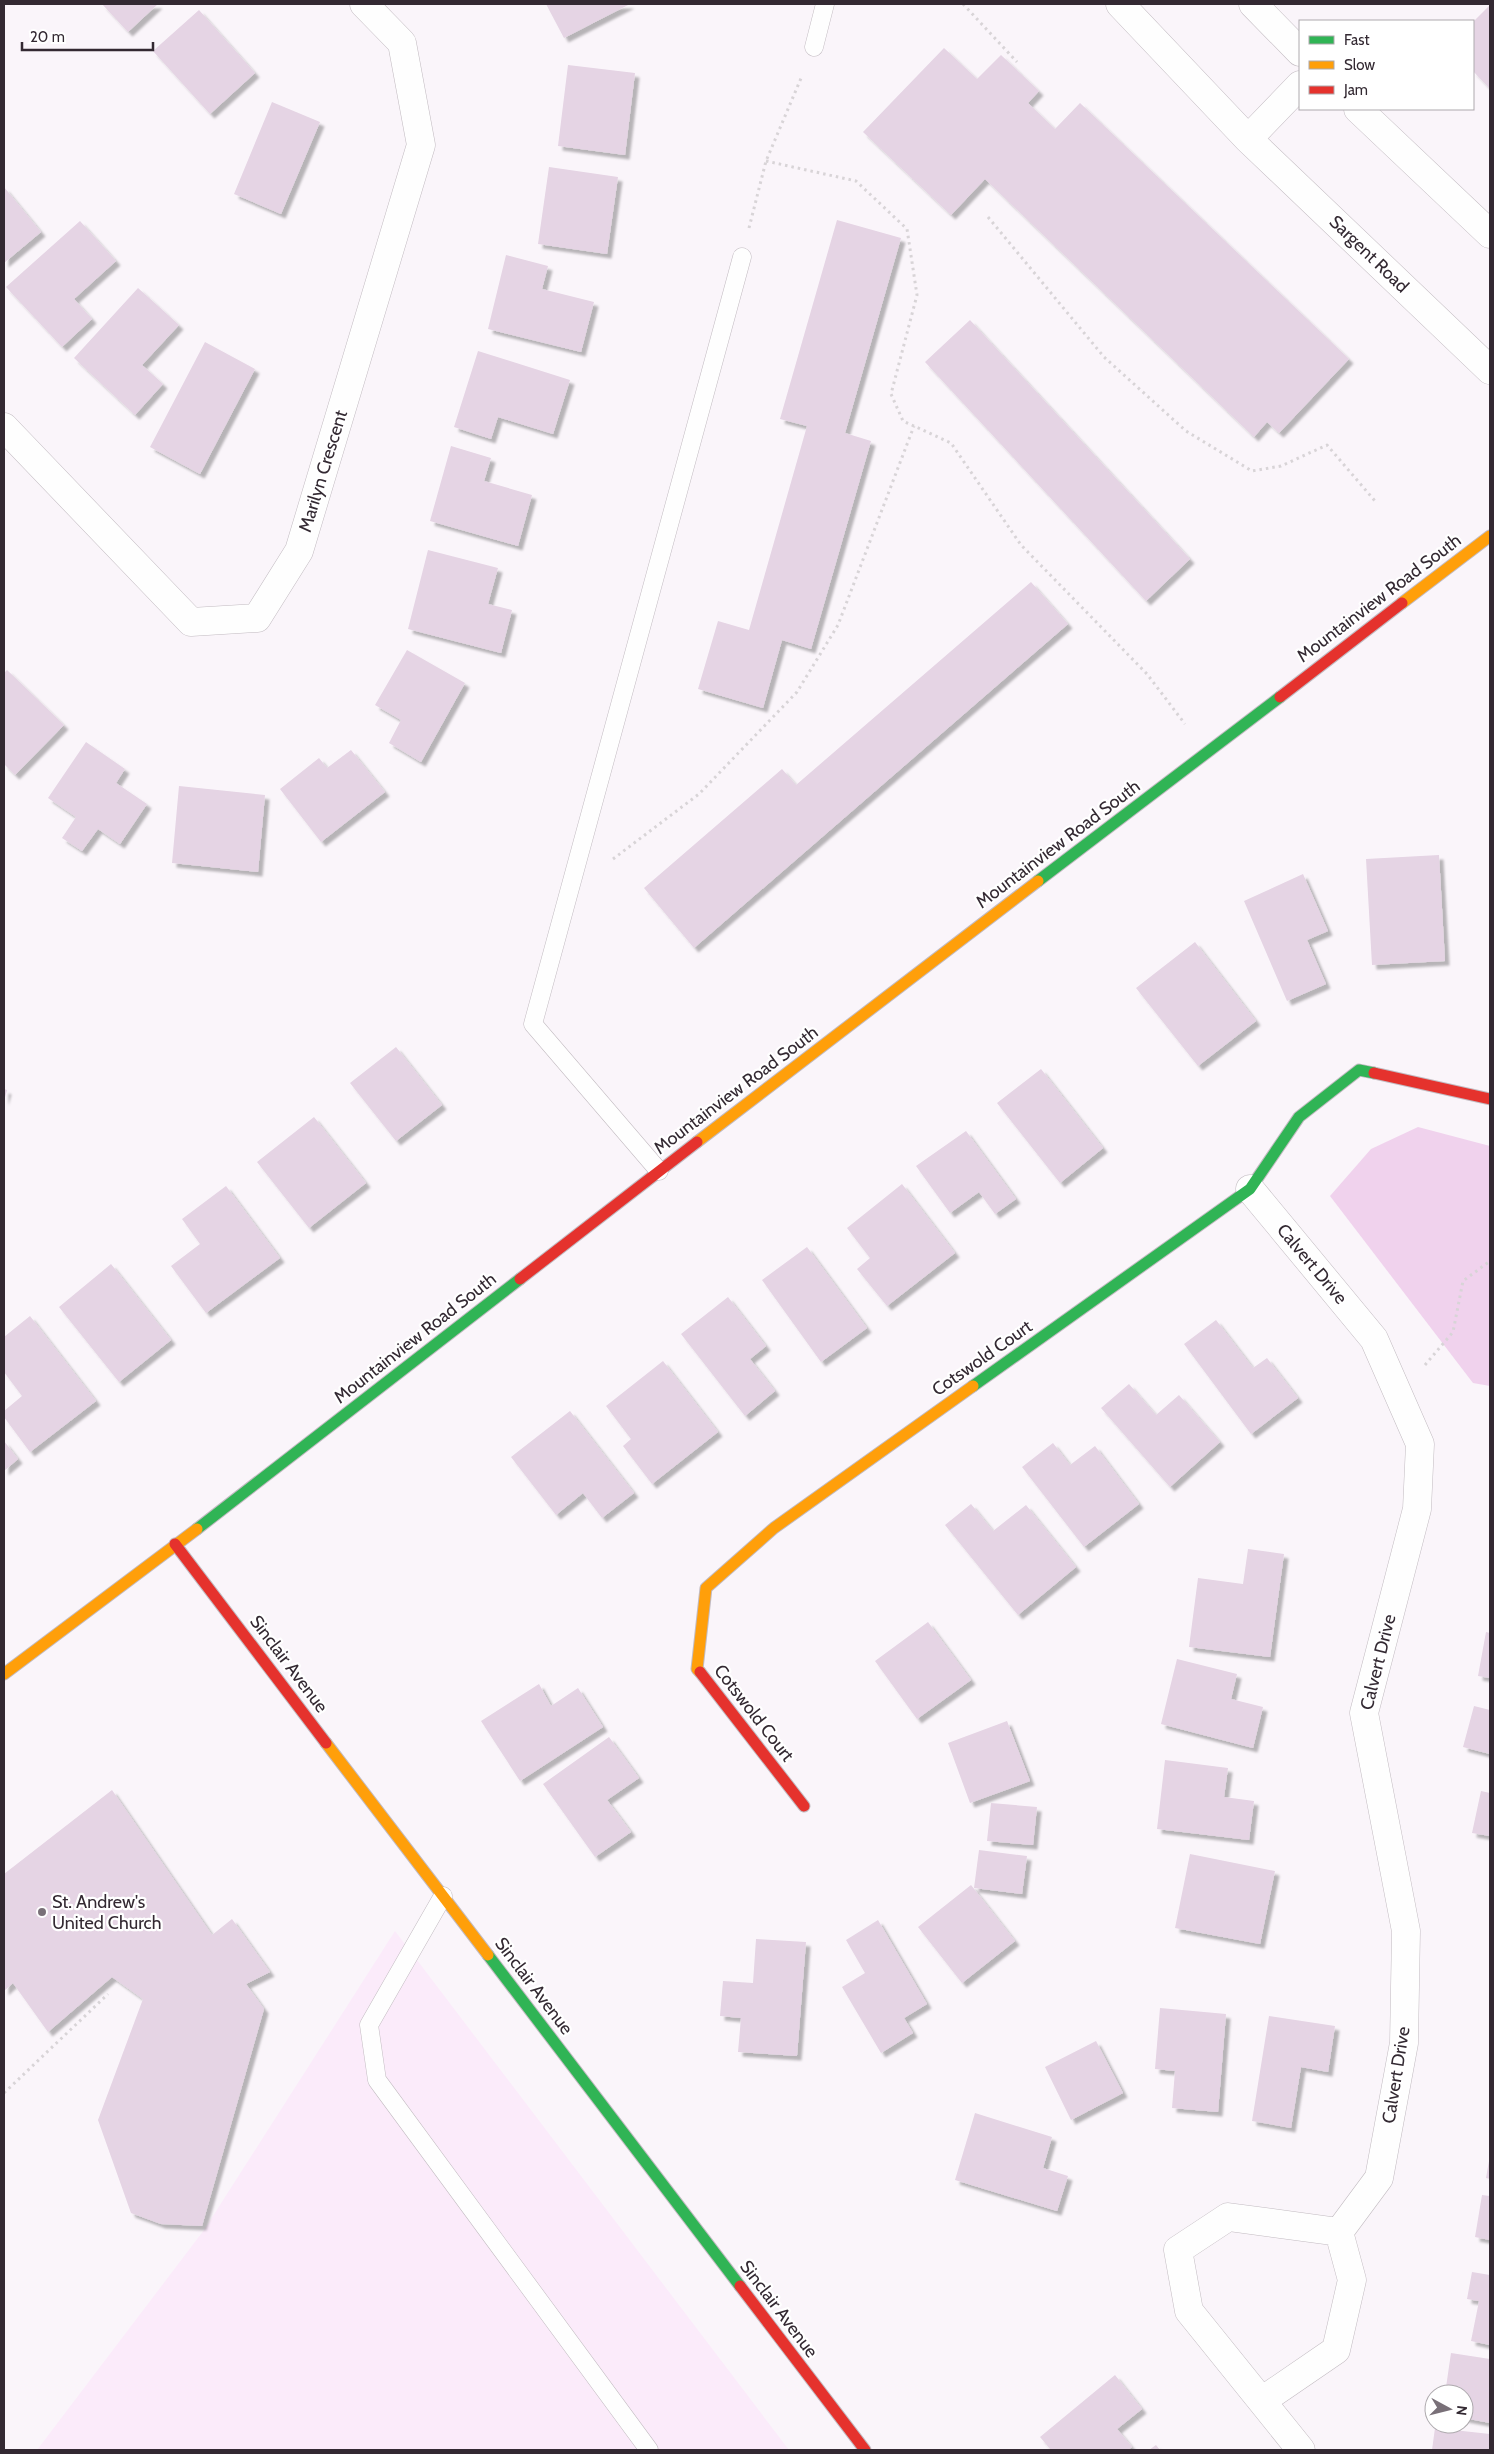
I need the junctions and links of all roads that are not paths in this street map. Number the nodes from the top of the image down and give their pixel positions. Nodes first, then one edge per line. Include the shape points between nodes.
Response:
1 (364, 4) edge
2 (825, 4) edge
3 (1120, 4) edge
4 (1253, 4) edge
5 (814, 48) road end
6 (1299, 51) edge
7 (1299, 86) edge
8 (1359, 110) edge
9 (1248, 138) junction
10 (1490, 234) edge
11 (742, 257) road end
12 (1490, 370) edge
13 (4, 427) edge
14 (1490, 536) edge
15 (1490, 1099) edge
16 (659, 1171) junction
17 (1250, 1189) junction
18 (175, 1544) junction
19 (4, 1674) edge
20 (804, 1806) dead end
21 (443, 1896) junction
22 (1339, 2232) junction
23 (1263, 2400) junction
24 (649, 2450) edge
25 (865, 2450) edge
26 (1301, 2450) edge

1 - 13 street, Marilyn Crescent via 402,43 421,145 299,551 257,618 191,622
2 - 5 lane
3 - 9 street, Sargent Road
4 - 6 street
7 - 9 street
8 - 10 street
9 - 12 street, Sargent Road
11 - 16 lane via 533,1024
14 - 16 street, Mountainview Road South
15 - 17 street, Cotswold Court via 1359,1070 1299,1117
16 - 18 street, Mountainview Road South
17 - 20 street, Cotswold Court via 774,1528 706,1588 697,1669
17 - 22 street, Calvert Drive via 1374,1339 1420,1444 1417,1509 1364,1713 1406,1931 1404,2043 1379,2178
18 - 19 street, Mountainview Road South
18 - 21 street, Sinclair Avenue
21 - 24 lane via 369,2025 376,2080
21 - 25 street, Sinclair Avenue
22 - 23 street via 1352,2280 1336,2350
22 - 23 street via 1228,2217 1178,2250 1189,2311
23 - 26 street

